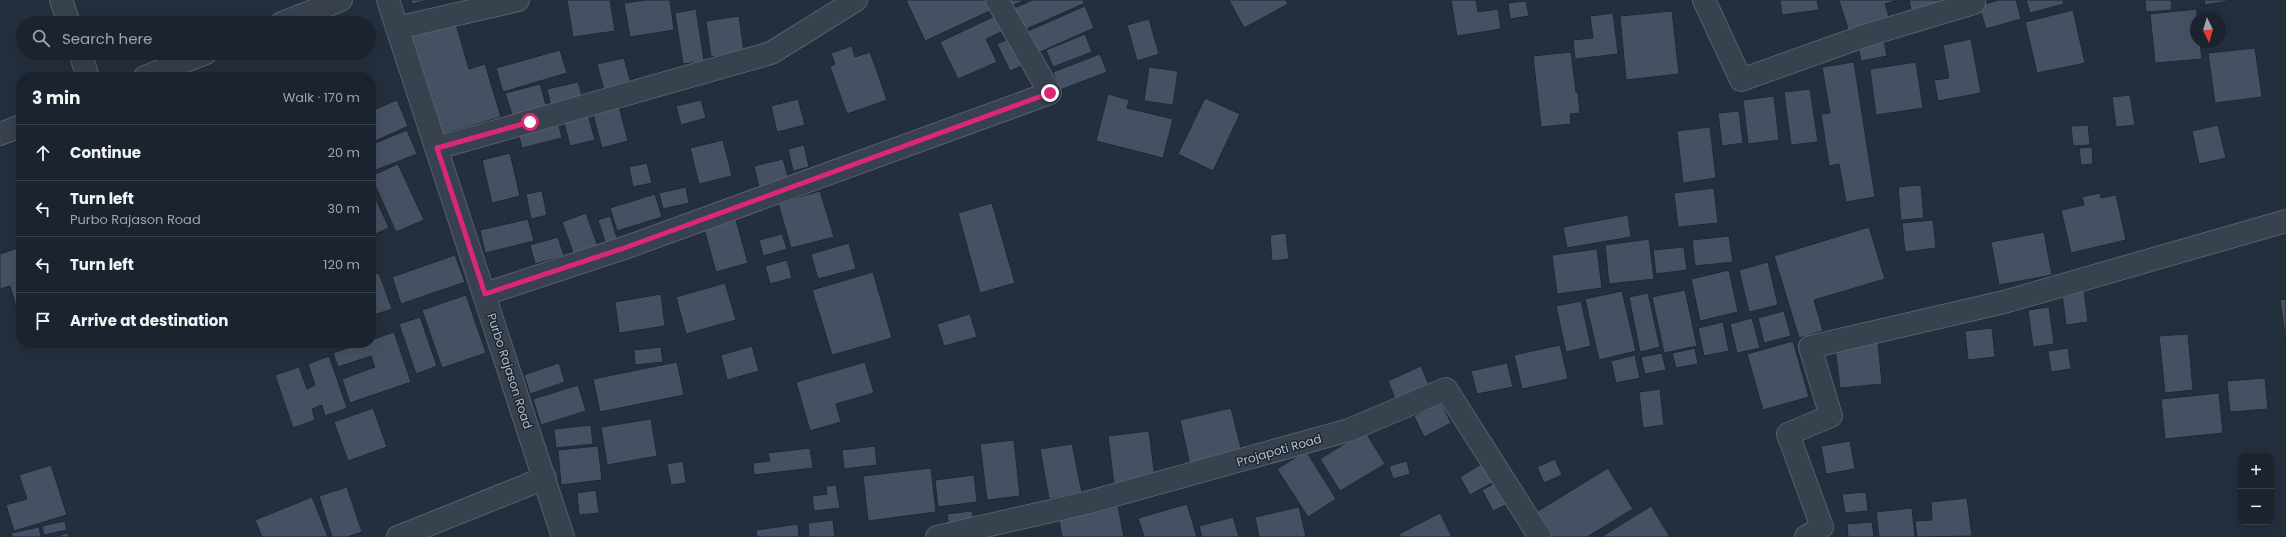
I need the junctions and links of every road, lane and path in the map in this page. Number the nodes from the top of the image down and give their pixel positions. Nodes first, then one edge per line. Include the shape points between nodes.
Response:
1 (61, 0) edge
2 (341, 0) edge
3 (388, 0) edge
4 (518, 0) edge
5 (856, 0) edge
6 (997, 0) edge
7 (1704, 0) edge
8 (1978, 1) edge
9 (67, 16) edge
10 (300, 16) edge
11 (397, 28) junction
12 (82, 60) edge
13 (188, 60) edge
14 (86, 72) edge
15 (158, 72) edge
16 (16, 128) edge
17 (0, 134) edge
18 (437, 148) junction
19 (2286, 221) edge
20 (485, 294) junction
21 (545, 478) junction
22 (398, 537) edge
23 (563, 537) edge
24 (937, 537) edge
25 (1540, 537) edge
26 (1806, 537) edge

1 - 9 street
2 - 10 street
3 - 11 street, Purbo Rajason Road
4 - 11 street
5 - 18 street via 771,53
6 - 20 street via 1050,93 627,247
7 - 8 street via 1741,80 1864,36
11 - 18 street, Purbo Rajason Road
12 - 14 street
13 - 15 street
16 - 17 street
18 - 20 street, Purbo Rajason Road
19 - 26 street via 2004,302 1810,347 1831,416 1788,434 1822,527
20 - 21 street, Purbo Rajason Road
21 - 22 street
21 - 23 street, Purbo Rajason Road
24 - 25 street, Projapoti Road via 1086,503 1342,432 1446,389

